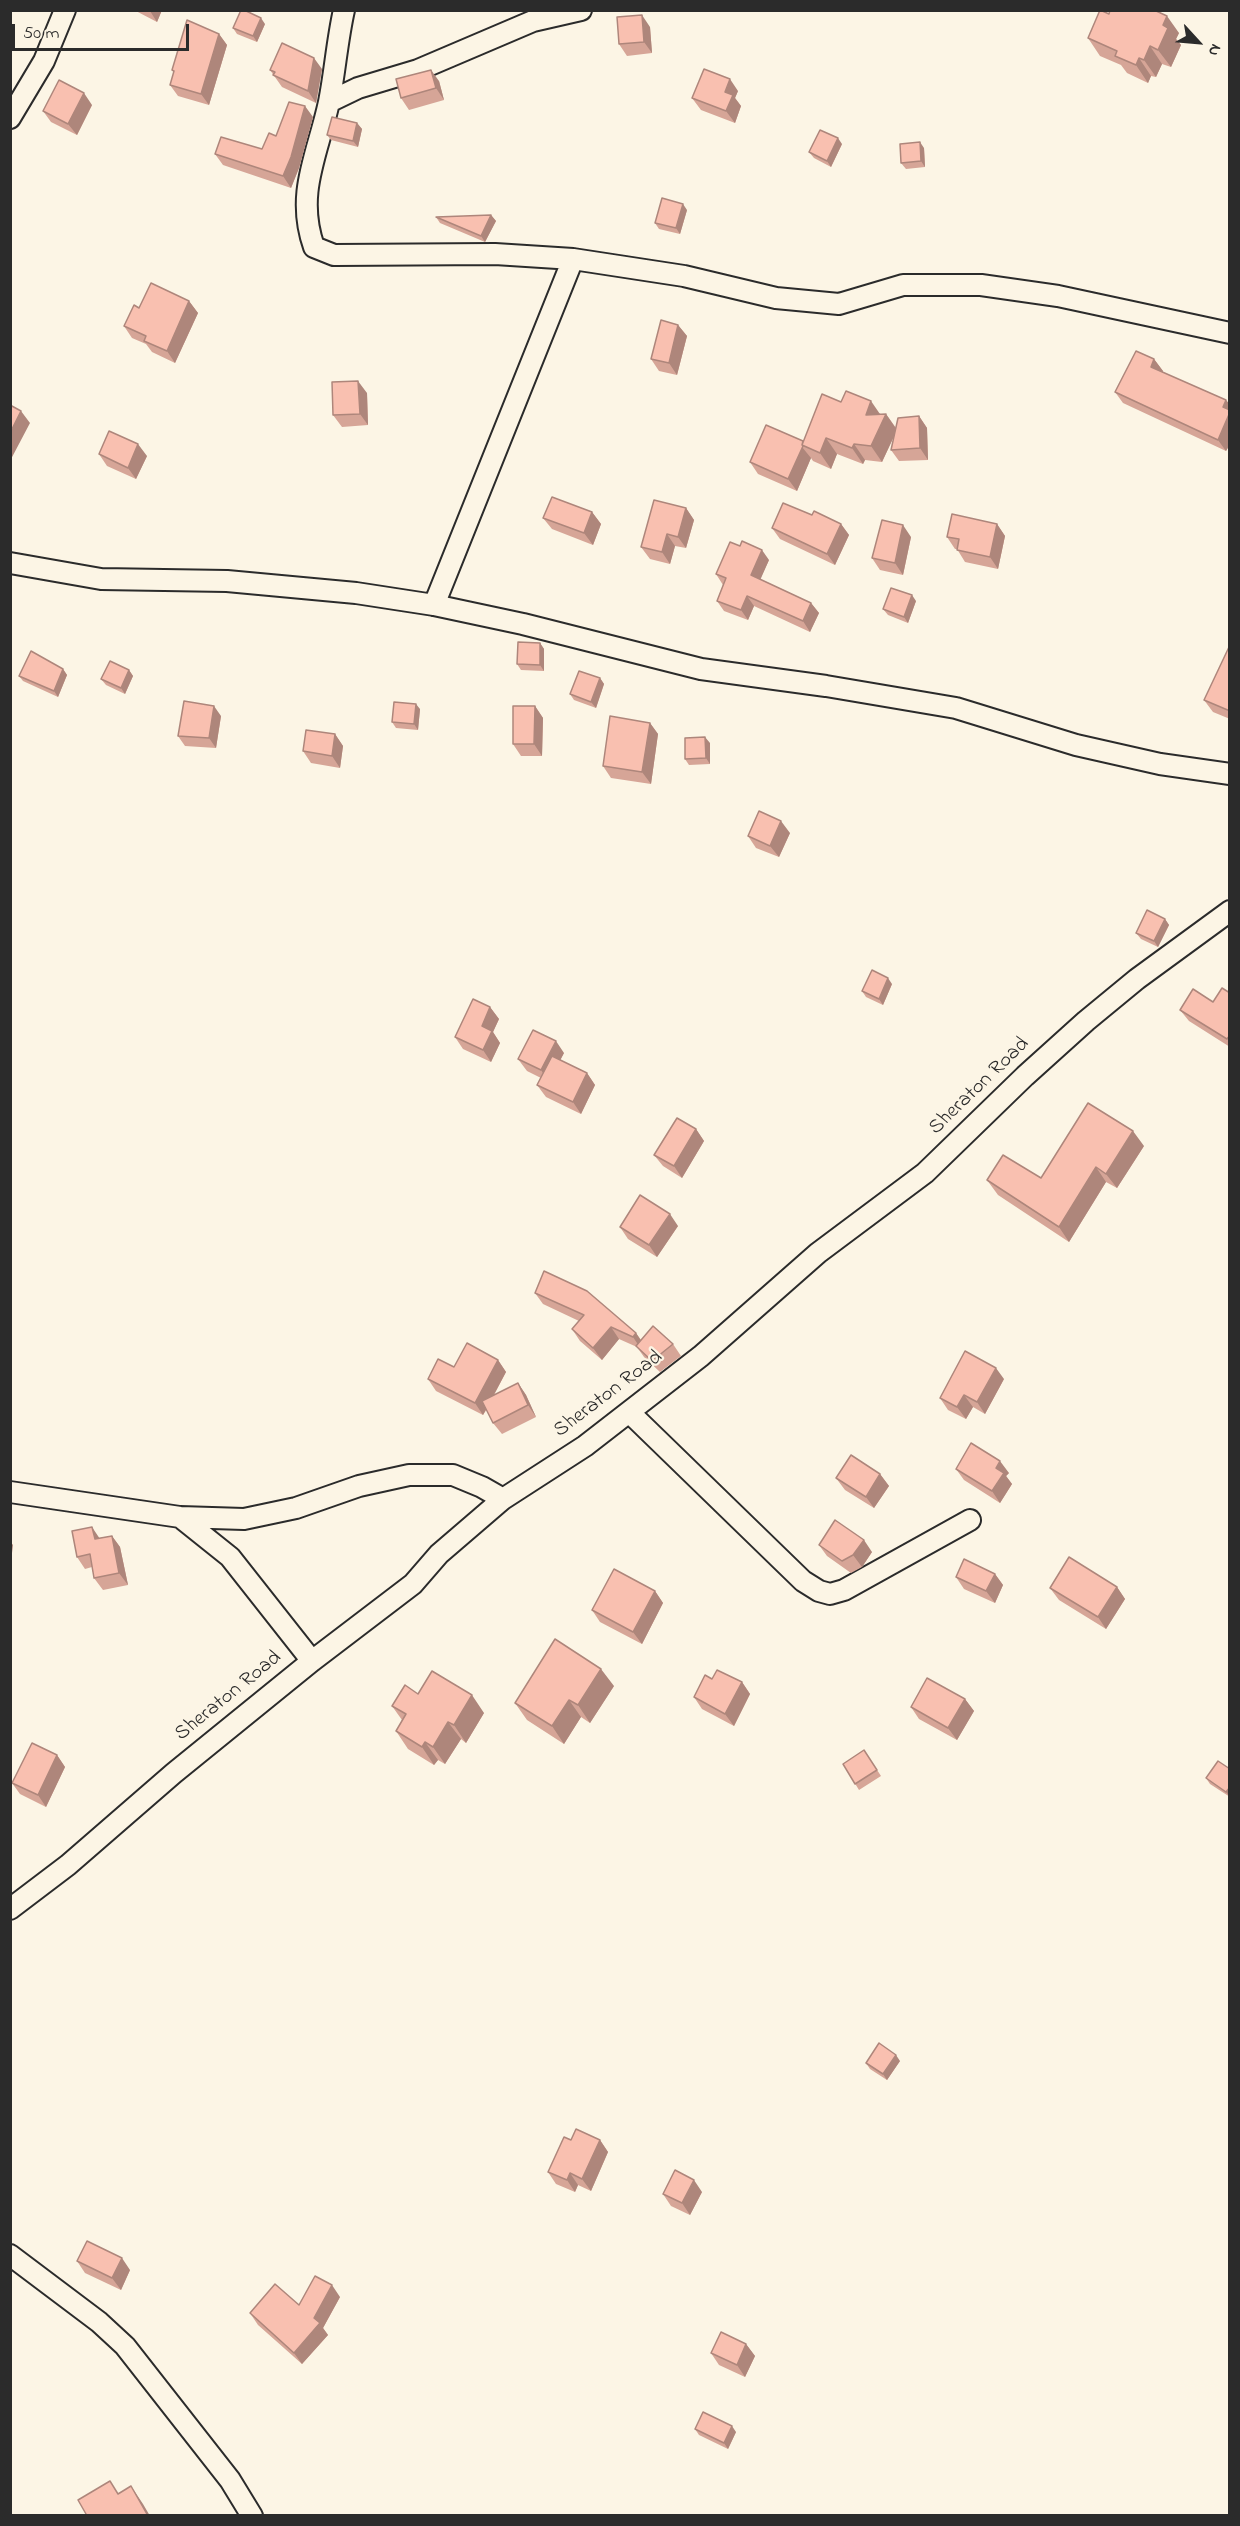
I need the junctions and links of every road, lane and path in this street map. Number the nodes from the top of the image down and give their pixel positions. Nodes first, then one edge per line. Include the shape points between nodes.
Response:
1 (65, 10) edge
2 (344, 10) edge
3 (582, 10) edge
4 (329, 102) junction
5 (10, 118) edge
6 (573, 259) junction
7 (1230, 333) edge
8 (10, 563) edge
9 (434, 605) junction
10 (1230, 774) edge
11 (1230, 912) edge
12 (628, 1412) junction
13 (10, 1492) edge
14 (503, 1500) junction
15 (180, 1516) junction
16 (970, 1520) dead end
17 (312, 1661) junction
18 (10, 1909) edge
19 (10, 2255) edge
20 (252, 2516) edge

1 - 5 street via 44,61
2 - 4 street
3 - 4 street via 534,21
4 - 6 street via 308,181 306,224 314,247 333,255 495,254
6 - 7 street via 684,276 776,298 839,304 903,285 981,285 1058,296
6 - 9 street
8 - 9 street via 101,579 227,581 356,592
9 - 10 street via 701,669 956,708 1087,747 1160,764
11 - 12 street, Sheraton Road via 1137,979 1025,1076 925,1173 818,1253 700,1356
12 - 14 street, Sheraton Road via 585,1446
12 - 16 street via 761,1542 819,1591 830,1594 844,1590
13 - 15 street
14 - 15 street via 453,1474 409,1475 244,1520
14 - 17 street, Sheraton Road via 439,1554 413,1584
15 - 17 street via 230,1557
17 - 18 street, Sheraton Road
19 - 20 street via 99,2322 124,2346 230,2480

